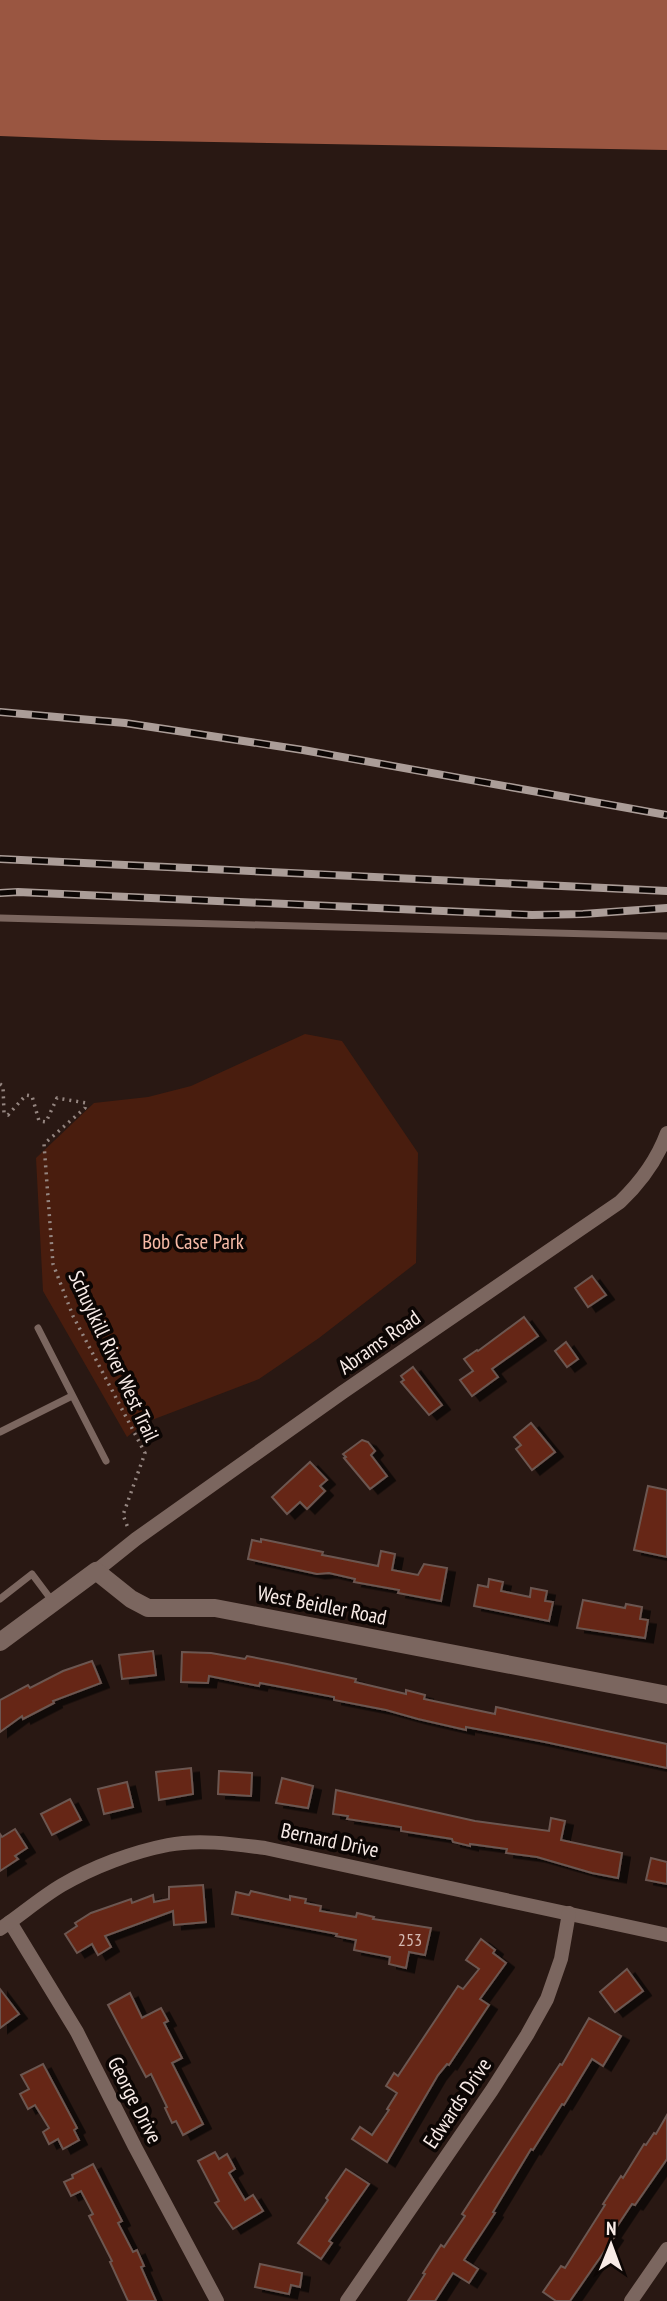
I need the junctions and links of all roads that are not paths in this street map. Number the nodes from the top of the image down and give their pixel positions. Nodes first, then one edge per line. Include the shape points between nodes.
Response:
1 (0, 918) edge
2 (667, 936) edge
3 (667, 1133) edge
4 (38, 1328) dead end
5 (72, 1396) junction
6 (0, 1432) edge
7 (106, 1461) dead end
8 (96, 1571) junction
9 (0, 1599) edge
10 (53, 1602) junction
11 (0, 1642) edge
12 (667, 1695) edge
13 (569, 1913) junction
14 (5, 1926) edge
15 (667, 1935) edge
16 (667, 2249) edge
17 (217, 2301) edge
18 (347, 2301) edge
19 (631, 2301) edge

1 - 2 lane
3 - 8 street, Abrams Road via 650,1167 620,1202 354,1385
4 - 5 lane
5 - 6 lane
5 - 7 lane
8 - 10 street
8 - 12 street, West Beidler Road via 148,1608 215,1608
9 - 10 lane via 32,1574
10 - 11 street
13 - 14 street, Bernard Drive via 265,1848 221,1843 169,1845 112,1861 64,1884
13 - 15 street, Bernard Drive
13 - 18 street, Edwards Drive via 551,1989 527,2035
14 - 17 street, George Drive via 77,2032
16 - 19 street

